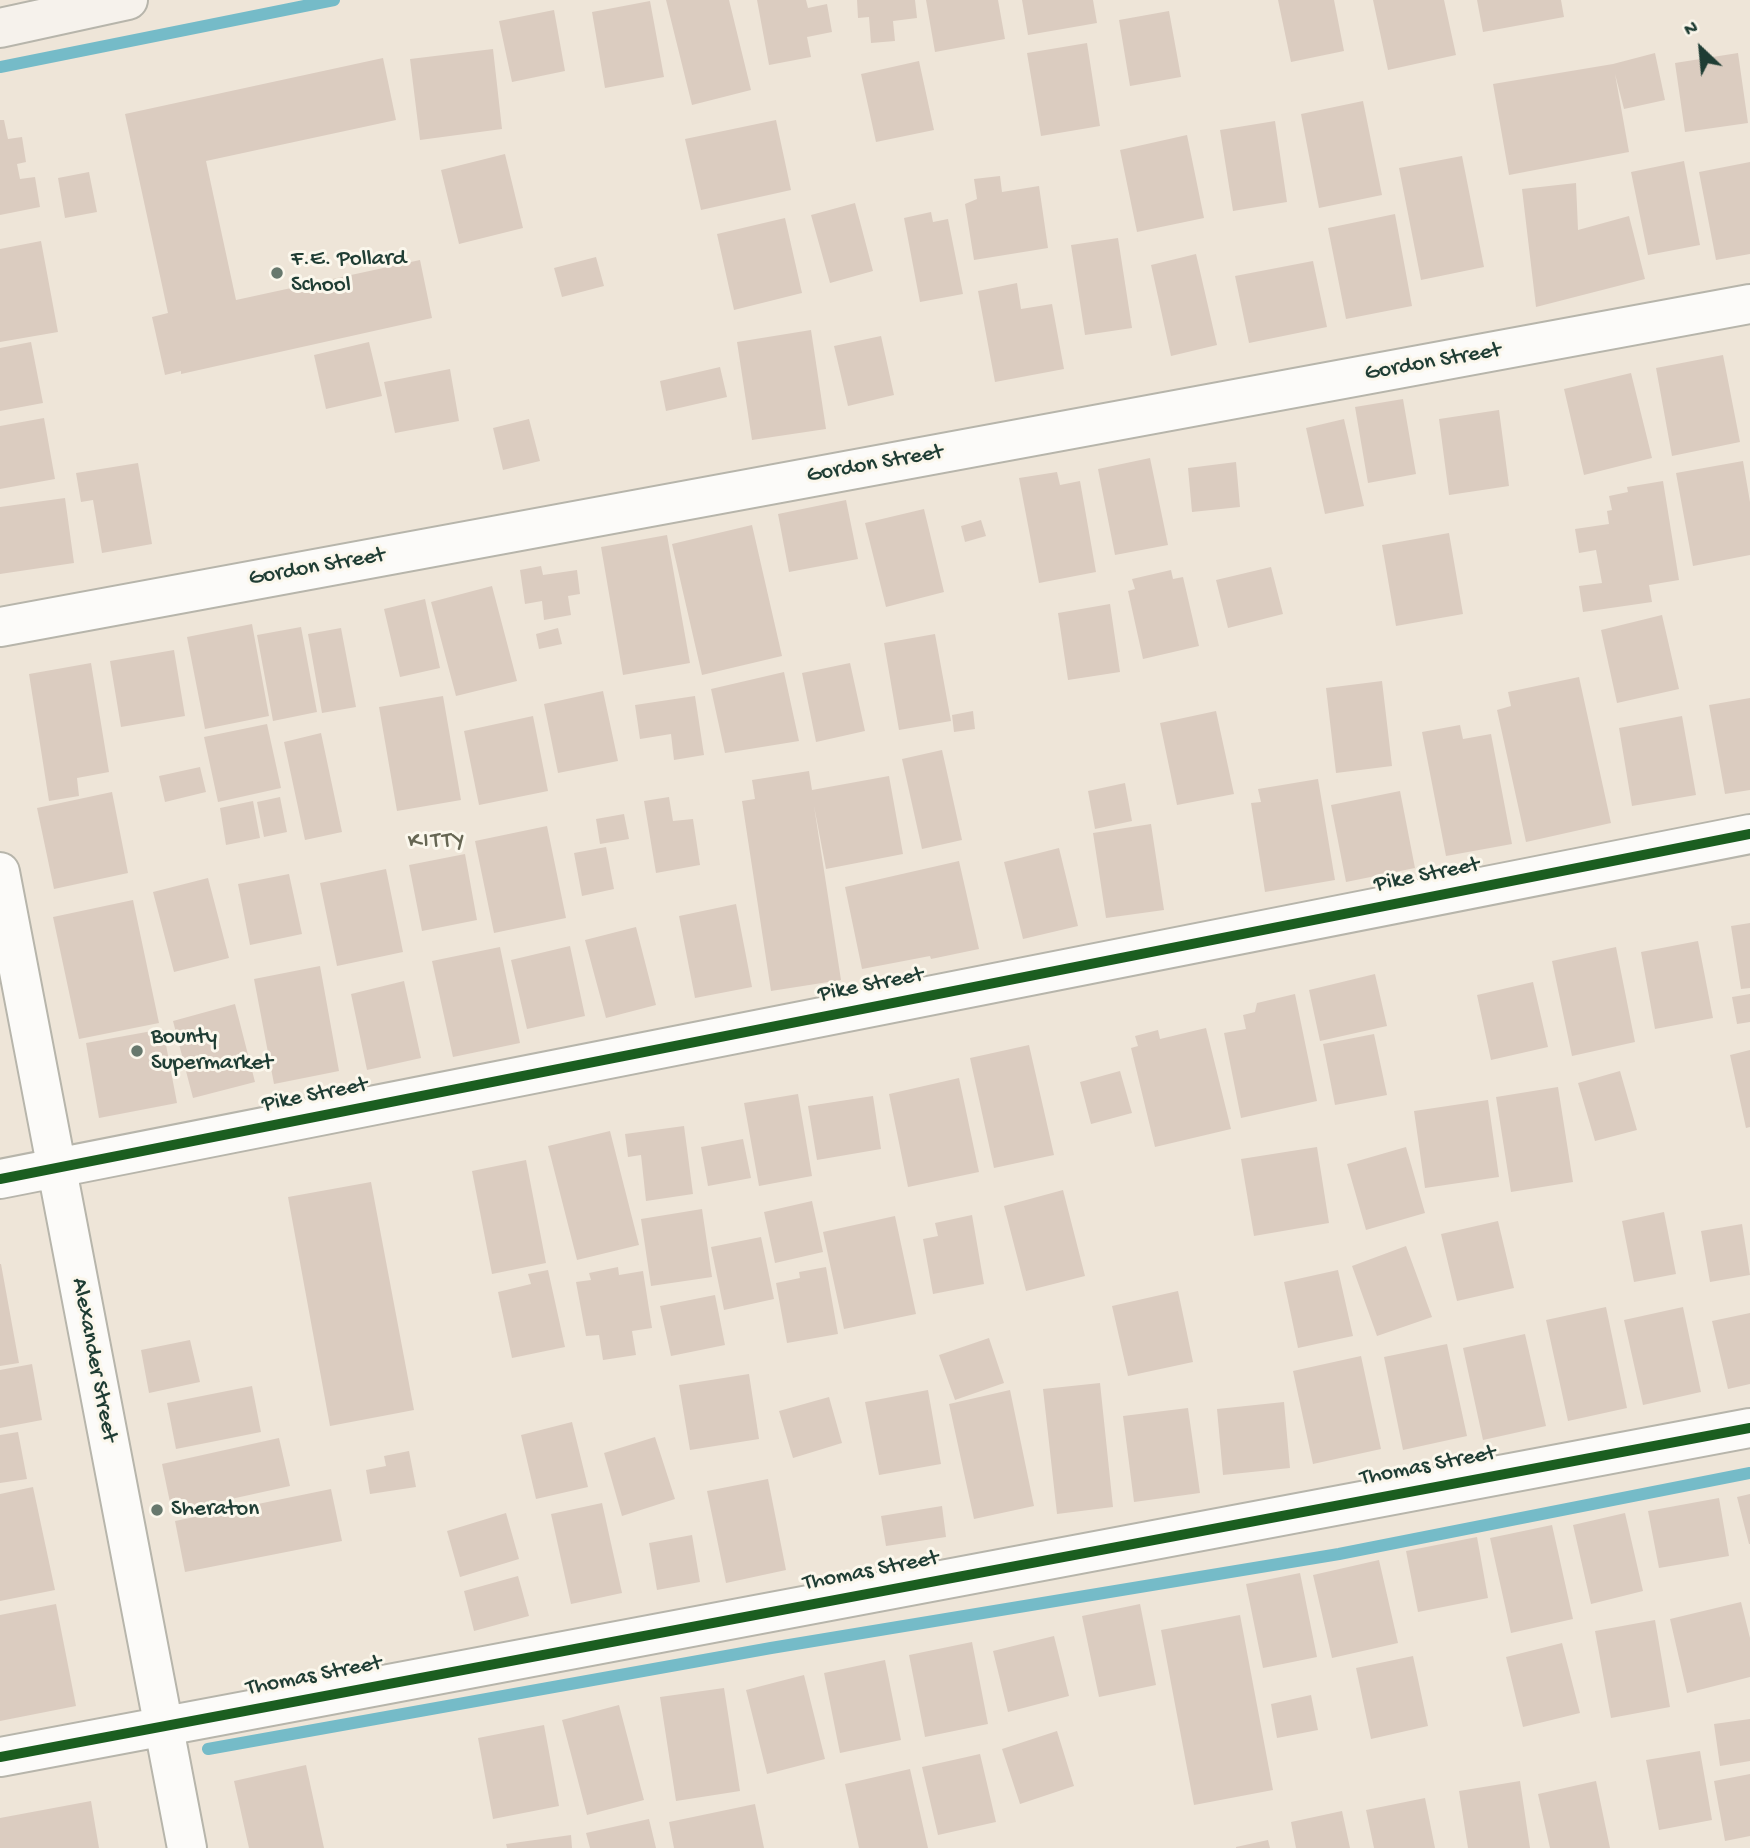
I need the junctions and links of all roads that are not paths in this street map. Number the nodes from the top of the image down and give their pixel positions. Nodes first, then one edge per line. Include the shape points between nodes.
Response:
1 (128, 0) edge
2 (0, 27) edge
3 (1750, 304) edge
4 (0, 627) edge
5 (1750, 834) edge
6 (0, 872) edge
7 (57, 1168) junction
8 (0, 1179) edge
9 (1750, 1428) edge
10 (164, 1726) junction
11 (0, 1757) edge
12 (187, 1848) edge

1 - 2 street
3 - 4 street, Gordon Street
5 - 7 street, Pike Street
6 - 7 street, Alexander Street
7 - 8 street, Pike Street
7 - 10 street, Alexander Street
9 - 10 street, Thomas Street
10 - 11 street, Thomas Street
10 - 12 street, Alexander Street

